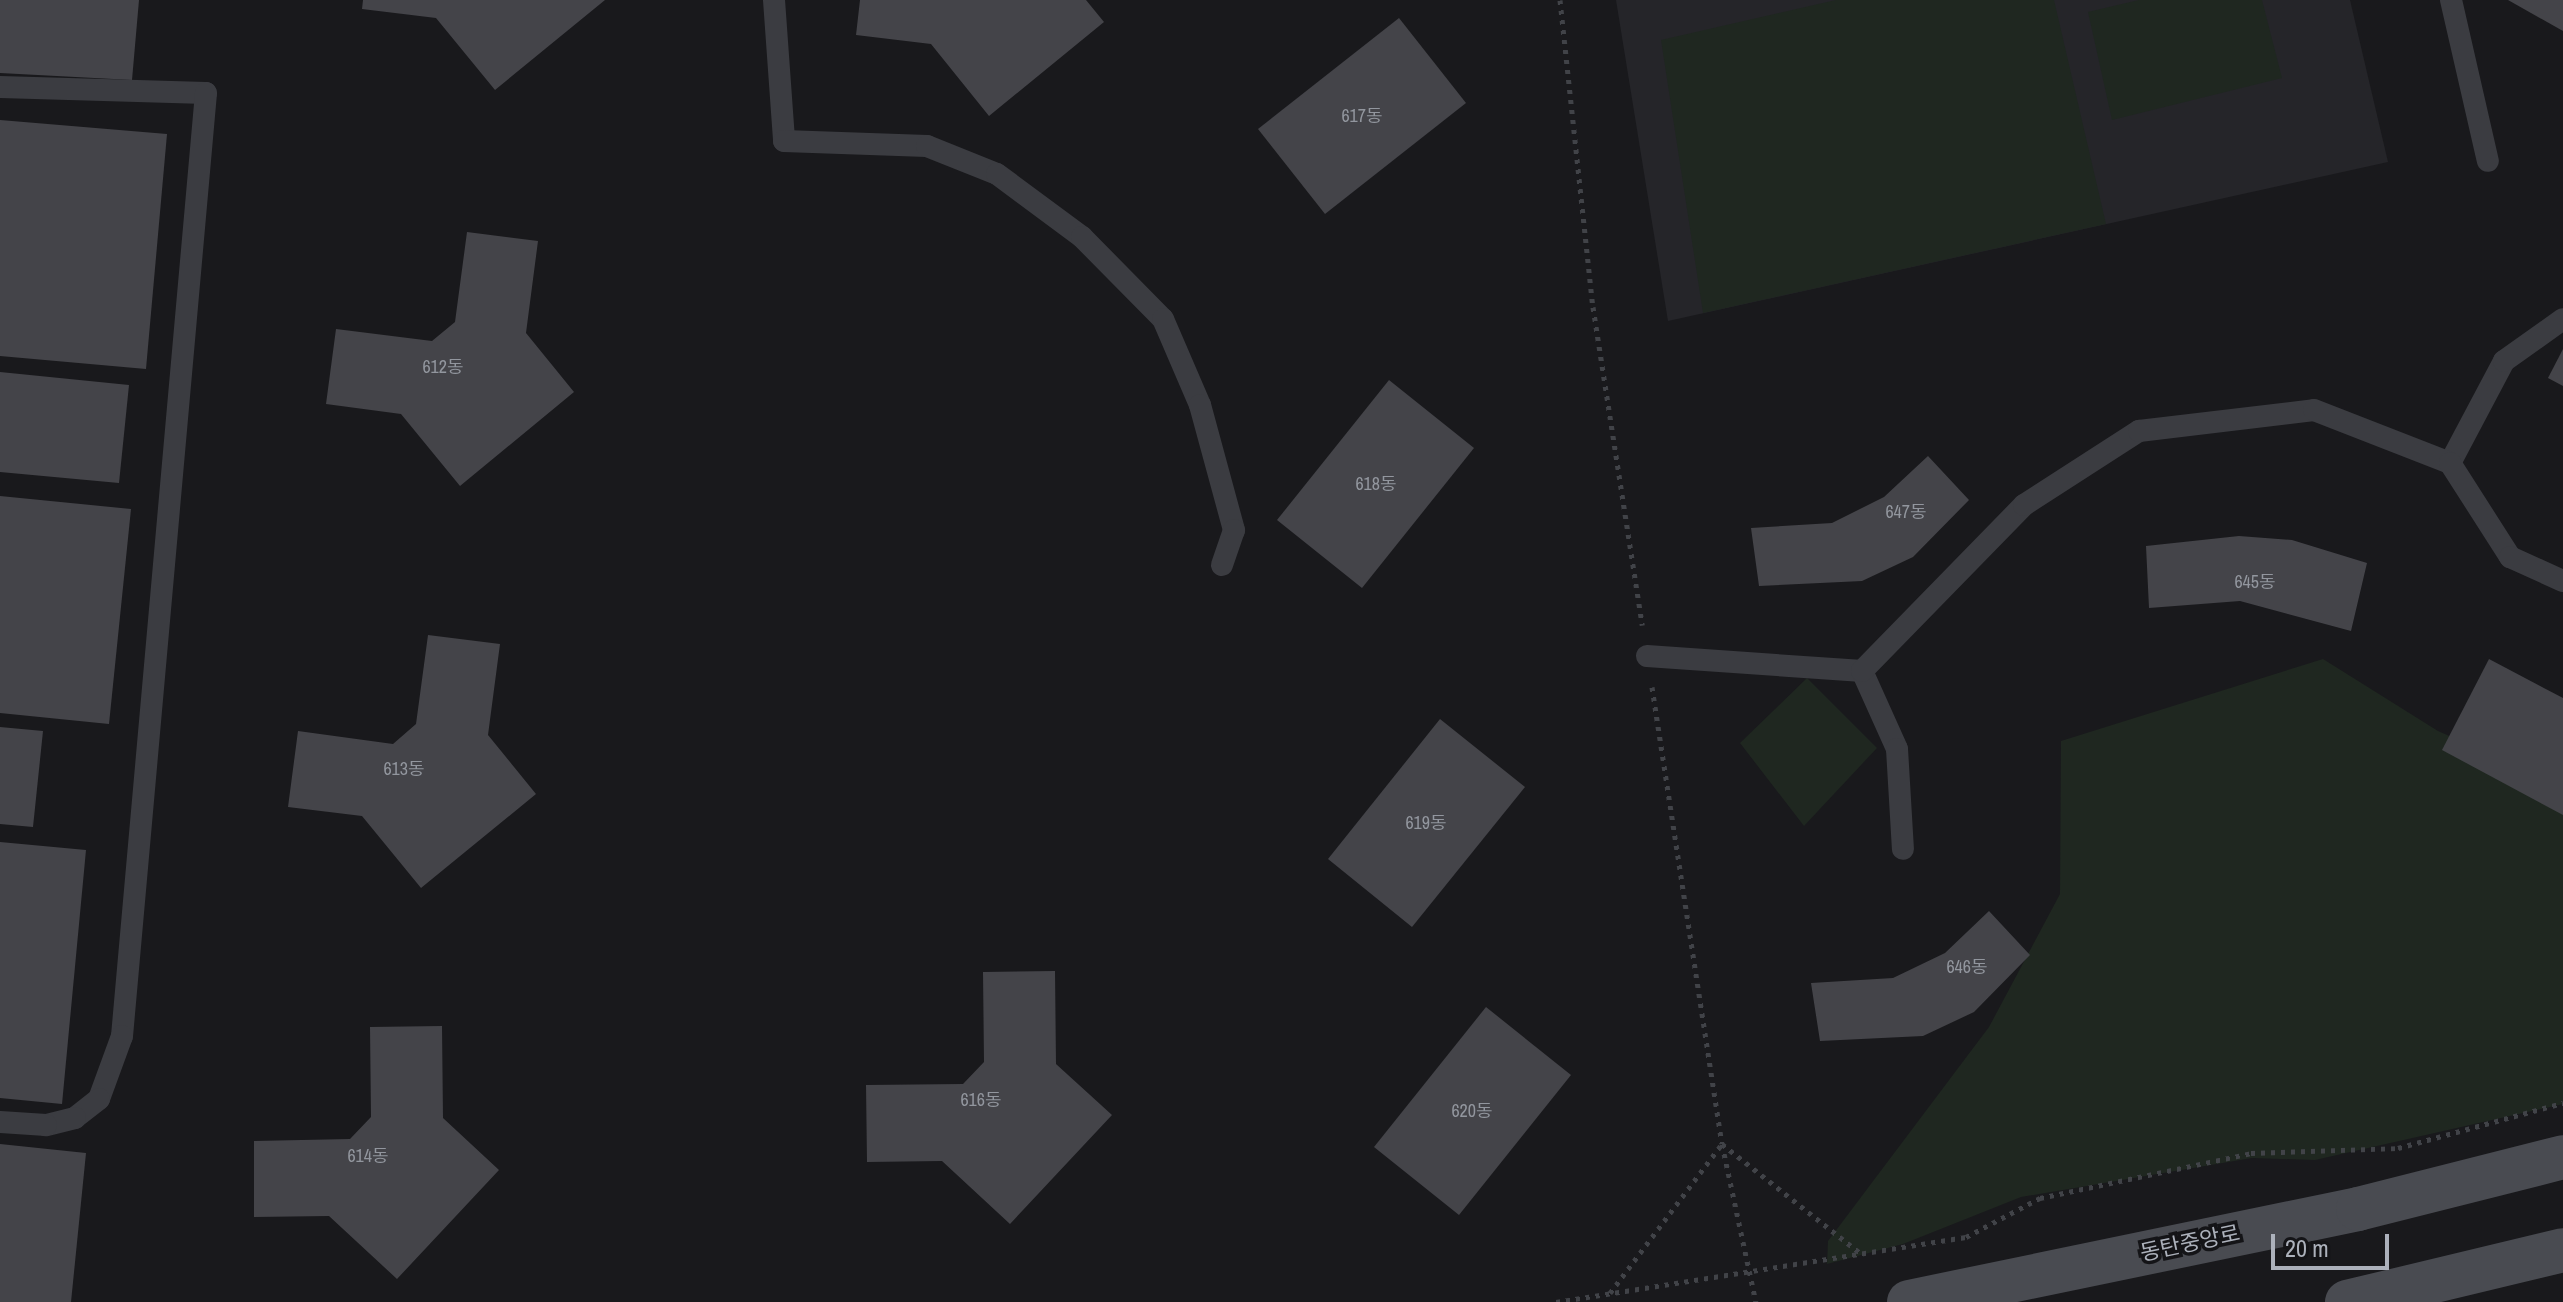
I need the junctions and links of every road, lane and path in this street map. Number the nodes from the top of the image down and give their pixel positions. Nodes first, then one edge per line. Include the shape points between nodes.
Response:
1 (774, 0) edge
2 (1560, 0) edge
3 (2451, 0) edge
4 (0, 87) edge
5 (2488, 161) dead end
6 (2563, 319) edge
7 (2450, 463) junction
8 (1222, 565) dead end
9 (2563, 581) edge
10 (1647, 656) junction
11 (1862, 671) junction
12 (1903, 849) dead end
13 (2563, 1103) edge
14 (0, 1122) edge
15 (1722, 1144) junction
16 (2563, 1157) edge
17 (2563, 1250) edge
18 (1860, 1253) junction
19 (1609, 1293) junction
20 (1556, 1302) edge
21 (1756, 1302) edge
22 (1909, 1302) edge
23 (2347, 1302) edge

1 - 8 lane via 784,141 927,146 997,174 1082,237 1163,319 1200,405 1234,530
2 - 10 path via 1593,307
3 - 5 lane
4 - 14 lane via 206,93 122,1036 99,1099 75,1118 46,1125
6 - 7 lane via 2504,361
7 - 9 lane via 2510,557
7 - 11 lane via 2314,410 2139,431 2024,505
10 - 11 lane
10 - 15 path
11 - 12 lane via 1897,749
13 - 18 path via 2398,1148 2251,1153 2040,1198 1966,1237
15 - 18 path
15 - 19 path
15 - 21 path, bridge
16 - 22 street, 동탄중앙로 via 2358,1209
17 - 23 street
18 - 19 path
19 - 20 path

